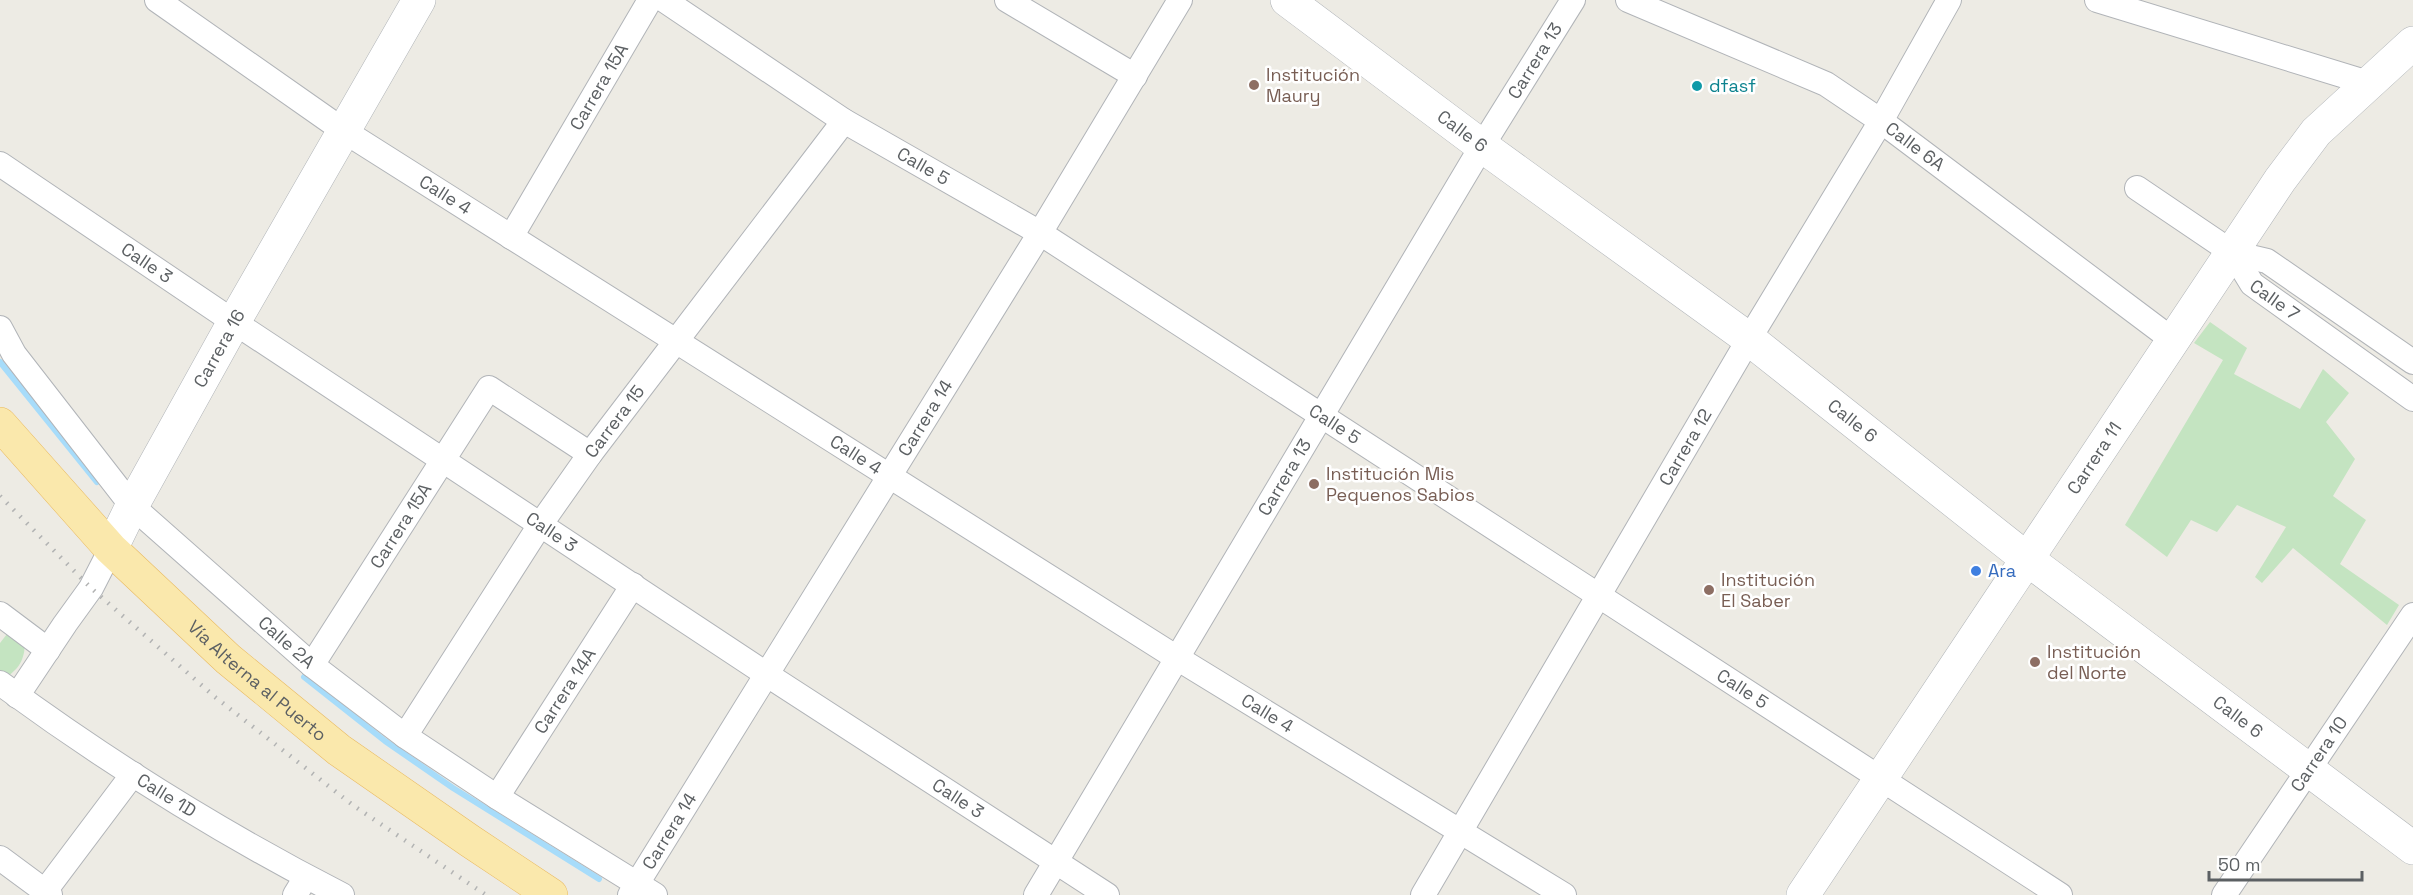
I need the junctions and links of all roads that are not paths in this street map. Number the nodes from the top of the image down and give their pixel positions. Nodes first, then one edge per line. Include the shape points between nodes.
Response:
1 (419, 0) edge
2 (650, 0) edge
3 (664, 0) edge
4 (1007, 0) edge
5 (1180, 0) edge
6 (1287, 0) edge
7 (1573, 0) edge
8 (1628, 0) edge
9 (1949, 0) edge
10 (2097, 0) edge
11 (160, 1) edge
12 (2413, 43) edge
13 (1135, 76) junction
14 (2368, 83) junction
15 (844, 121) junction
16 (1881, 121) junction
17 (344, 131) junction
18 (1482, 146) junction
19 (0, 164) edge
20 (2137, 188) dead end
21 (1040, 233) junction
22 (511, 237) junction
23 (2233, 253) junction
24 (234, 322) junction
25 (0, 328) edge
26 (1749, 339) junction
27 (2174, 341) junction
28 (677, 342) junction
29 (2413, 363) edge
30 (2413, 399) edge
31 (1322, 416) junction
32 (0, 424) edge
33 (590, 454) junction
34 (443, 460) junction
35 (889, 476) junction
36 (123, 524) junction
37 (540, 525) junction
38 (2027, 560) junction
39 (633, 585) junction
40 (1599, 596) junction
41 (0, 614) edge
42 (2413, 615) edge
43 (48, 650) junction
44 (1177, 658) junction
45 (312, 665) junction
46 (766, 674) junction
47 (9, 689) edge
48 (405, 736) junction
49 (2309, 770) junction
50 (133, 774) junction
51 (1879, 779) junction
52 (497, 797) junction
53 (1461, 831) junction
54 (2413, 848) edge
55 (0, 858) edge
56 (1056, 861) junction
57 (301, 886) edge
58 (638, 891) edge
59 (45, 894) edge
60 (342, 895) edge
61 (551, 895) edge
62 (1036, 895) edge
63 (1107, 895) edge
64 (1423, 895) edge
65 (1564, 895) edge
66 (1803, 895) edge
67 (2060, 895) edge
68 (2224, 895) edge

1 - 17 street, Carrera 16
2 - 22 street, Carrera 15A
3 - 15 street, Calle 5
4 - 13 street
5 - 13 street, Carrera 14
6 - 18 street, Calle 6
7 - 18 street, Carrera 13
8 - 16 street, Calle 6A via 1826,84
9 - 16 street, Carrera 12
10 - 14 street
11 - 17 street, Calle 4
12 - 14 street, Carrera 11
13 - 21 street, Carrera 14
14 - 23 street, Carrera 11 via 2316,132
15 - 21 street, Calle 5
15 - 28 street, Carrera 15
16 - 26 street, Carrera 12
16 - 27 street, Calle 6A
17 - 22 street, Calle 4
17 - 24 street, Carrera 16
18 - 26 street, Calle 6
18 - 31 street, Carrera 13
19 - 24 street, Calle 3
20 - 23 street
21 - 31 street, Calle 5
21 - 35 street, Carrera 14
22 - 28 street, Calle 4
23 - 27 street, Carrera 11
23 - 29 street, Calle 7 via 2267,261
23 - 30 street, Calle 7 via 2253,285
24 - 34 street, Calle 3
24 - 36 street, Carrera 16
25 - 36 street, Calle 2A
26 - 38 street, Calle 6
26 - 40 street, Carrera 12
27 - 38 street, Carrera 11
28 - 33 street, Carrera 15
28 - 35 street, Calle 4
31 - 40 street, Calle 5
31 - 44 street, Carrera 13
32 - 36 main road, Vía Alterna al Puerto
33 - 34 street, Carrera 15A via 489,388
33 - 37 street, Carrera 15
34 - 37 street, Calle 3
34 - 45 street, Carrera 15A
35 - 44 street, Calle 4
35 - 46 street, Carrera 14
36 - 43 street, Carrera 16 via 92,588
36 - 45 street, Calle 2A
36 - 61 main road, Vía Alterna al Puerto via 228,659 339,750
37 - 39 street, Calle 3
37 - 48 street, Carrera 15
38 - 49 street, Calle 6
38 - 51 street, Carrera 11
39 - 46 street, Calle 3
39 - 52 street, Carrera 14A
40 - 51 street, Calle 5
40 - 53 street, Carrera 12
41 - 43 street
42 - 49 street, Carrera 10
43 - 47 street, Carrera 16
44 - 53 street, Calle 4
44 - 56 street, Carrera 13
45 - 48 street, Calle 2A
46 - 56 street, Calle 3
46 - 58 street, Carrera 14
47 - 50 street, Calle 1D
48 - 52 street, Calle 2A
49 - 54 street, Calle 6
49 - 68 street, Carrera 10
50 - 57 street, Calle 1D
50 - 59 street
51 - 66 street, Carrera 11
51 - 67 street, Calle 5
52 - 58 street, Calle 2A
53 - 64 street, Carrera 12
53 - 65 street, Calle 4
55 - 59 street
56 - 62 street, Carrera 13
56 - 63 street, Calle 3
57 - 60 street, Calle 1D

